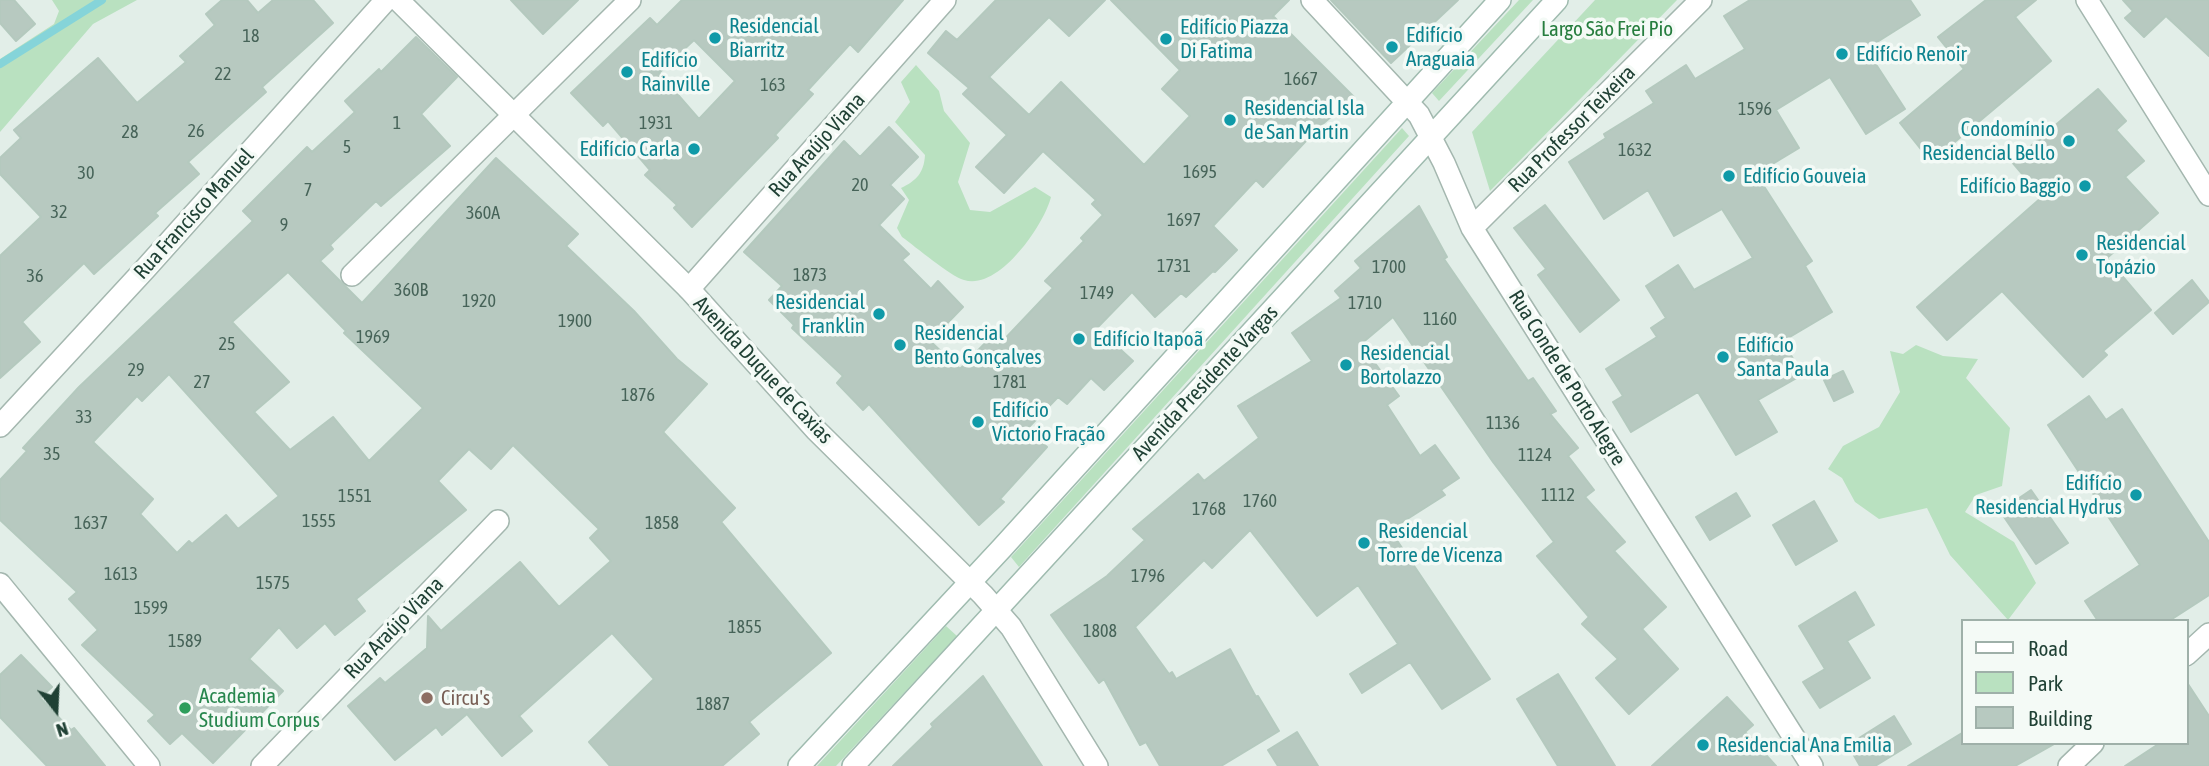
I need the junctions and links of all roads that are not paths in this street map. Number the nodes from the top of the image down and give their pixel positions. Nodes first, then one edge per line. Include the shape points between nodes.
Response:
1 (386, 0) edge
2 (398, 0) edge
3 (630, 0) edge
4 (945, 0) edge
5 (1312, 0) edge
6 (1500, 0) edge
7 (1557, 0) edge
8 (1701, 0) edge
9 (2087, 0) edge
10 (1409, 101) junction
11 (514, 115) junction
12 (1430, 138) junction
13 (2209, 195) edge
14 (1472, 228) junction
15 (352, 275) dead end
16 (688, 289) junction
17 (0, 426) edge
18 (498, 521) dead end
19 (970, 582) junction
20 (0, 583) edge
21 (996, 610) junction
22 (2209, 634) edge
23 (2188, 653) edge
24 (2091, 745) edge
25 (149, 766) edge
26 (262, 766) edge
27 (799, 766) edge
28 (853, 766) edge
29 (1097, 766) edge
30 (1812, 766) edge
31 (2069, 766) edge

1 - 17 street, Rua Francisco Manuel
2 - 11 street, Avenida Duque de Caxias
3 - 11 street
4 - 16 street, Rua Araújo Viana
5 - 10 street, Rua Conde de Porto Alegre
6 - 10 street, Avenida Presidente Vargas
7 - 12 street, Avenida Presidente Vargas
8 - 14 street, Rua Professor Teixeira
9 - 13 street
10 - 12 street, Rua Conde de Porto Alegre
10 - 19 street, Avenida Presidente Vargas
11 - 15 street
11 - 16 street, Avenida Duque de Caxias
12 - 14 street, Rua Conde de Porto Alegre
12 - 21 street, Avenida Presidente Vargas
14 - 30 street, Rua Conde de Porto Alegre
16 - 19 street, Avenida Duque de Caxias via 816,429
18 - 26 street, Rua Araújo Viana
19 - 21 street, Avenida Duque de Caxias
19 - 27 street, Avenida Presidente Vargas
20 - 25 street
21 - 28 street, Avenida Presidente Vargas
21 - 29 street, Avenida Duque de Caxias
22 - 23 street
24 - 31 street

